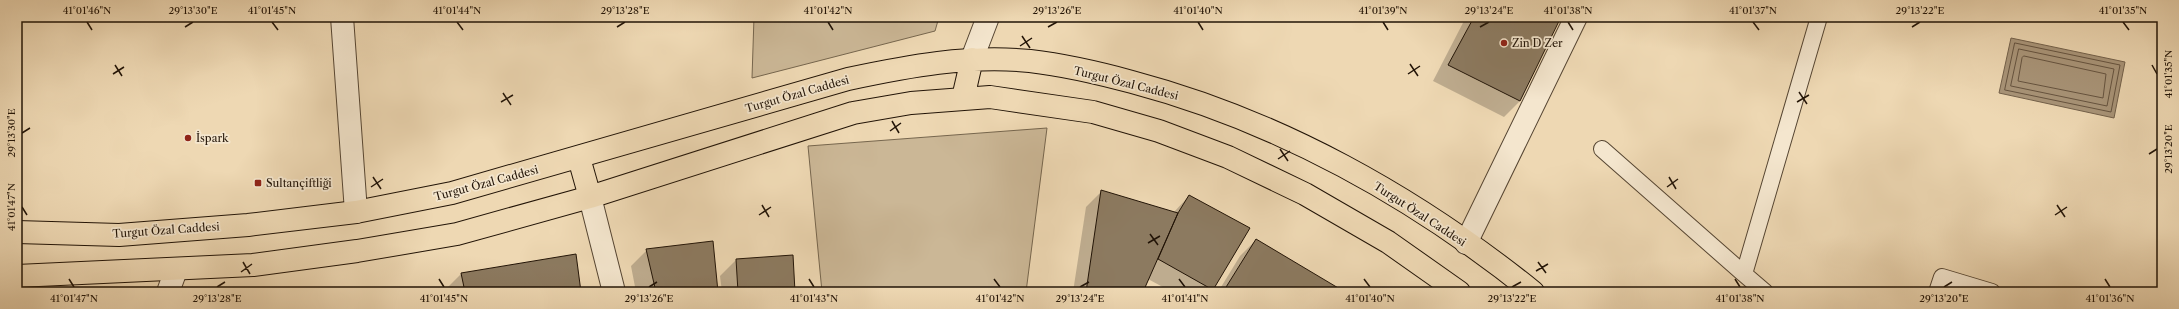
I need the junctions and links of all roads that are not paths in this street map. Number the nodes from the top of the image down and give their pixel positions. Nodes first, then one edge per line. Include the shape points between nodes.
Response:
1 (342, 17) edge
2 (988, 17) edge
3 (1576, 17) edge
4 (1819, 17) edge
5 (972, 59) junction
6 (963, 98) junction
7 (1602, 149) dead end
8 (579, 158) junction
9 (590, 197) junction
10 (356, 212) junction
11 (17, 232) edge
12 (1466, 243) junction
13 (176, 270) junction
14 (1744, 274) junction
15 (17, 276) edge
16 (168, 292) edge
17 (614, 292) edge
18 (1459, 292) edge
19 (1533, 292) edge
20 (1766, 292) edge
21 (1937, 292) edge
22 (1992, 292) edge

1 - 10 street
2 - 5 street
3 - 12 street
4 - 14 lane
5 - 6 main road
5 - 8 main road, Turgut Özal Caddesi via 916,64 848,78
5 - 12 main road, Turgut Özal Caddesi via 1037,62 1098,73 1179,96 1245,120 1324,154 1409,204
6 - 9 main road via 911,103 853,113
6 - 18 main road via 990,97 1093,112 1159,131 1228,157 1305,194 1388,242
7 - 14 lane
8 - 9 main road
8 - 10 main road, Turgut Özal Caddesi via 452,193
9 - 13 main road via 449,235 260,264
9 - 17 street
10 - 11 main road, Turgut Özal Caddesi via 248,225 119,234
12 - 19 main road, Turgut Özal Caddesi
13 - 15 main road
13 - 16 street
14 - 20 lane
21 - 22 lane via 1942,277

